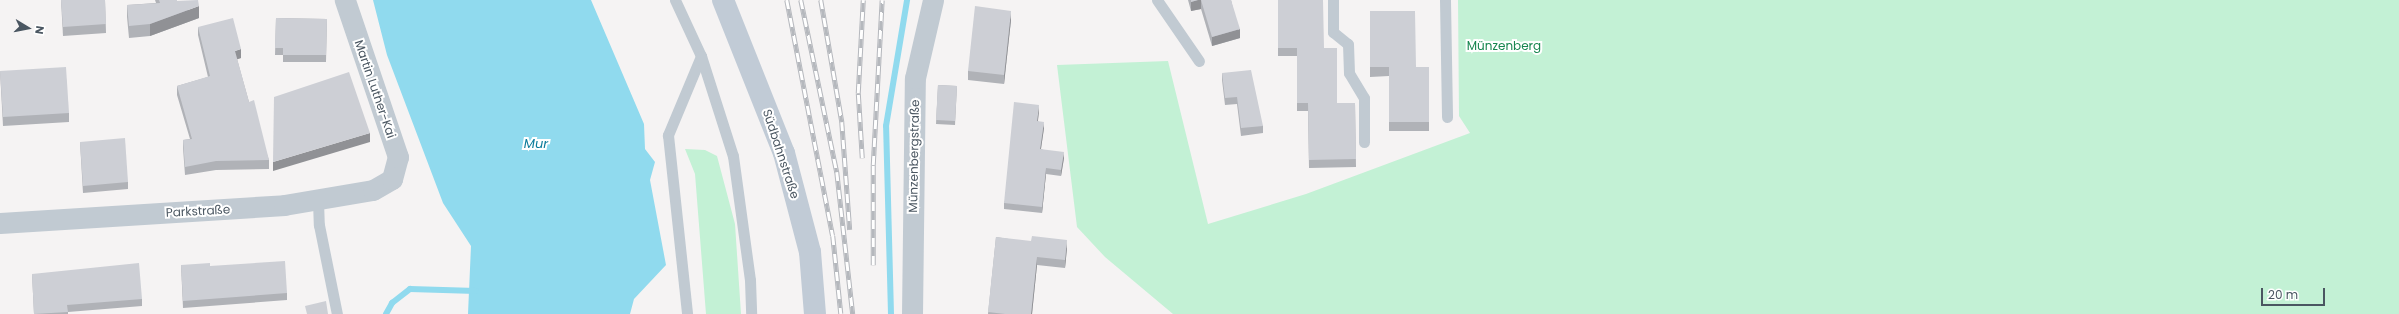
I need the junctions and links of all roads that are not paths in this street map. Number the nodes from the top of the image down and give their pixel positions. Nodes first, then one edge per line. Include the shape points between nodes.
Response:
1 (345, 0) edge
2 (675, 0) edge
3 (723, 0) edge
4 (933, 0) edge
5 (1157, 0) edge
6 (1333, 0) edge
7 (1446, 0) edge
8 (701, 56) junction
9 (1199, 60) dead end
10 (1447, 117) dead end
11 (1364, 142) dead end
12 (392, 179) joint
13 (318, 202) junction
14 (0, 222) edge
15 (337, 314) edge
16 (686, 314) edge
17 (751, 314) edge
18 (815, 314) edge
19 (912, 314) edge

1 - 12 street, Martin Luther-Kai via 398,157
2 - 8 lane
3 - 18 main road, Südbahnstraße via 784,153 810,252
4 - 19 street, Münzenbergstraße via 915,78
5 - 9 lane
6 - 11 lane via 1333,32 1348,44 1349,73 1364,98
7 - 10 lane
8 - 16 lane via 668,135
8 - 17 lane via 733,156 750,280
12 - 13 street, Parkstraße via 373,190
13 - 14 street, Parkstraße
13 - 15 lane via 319,225

